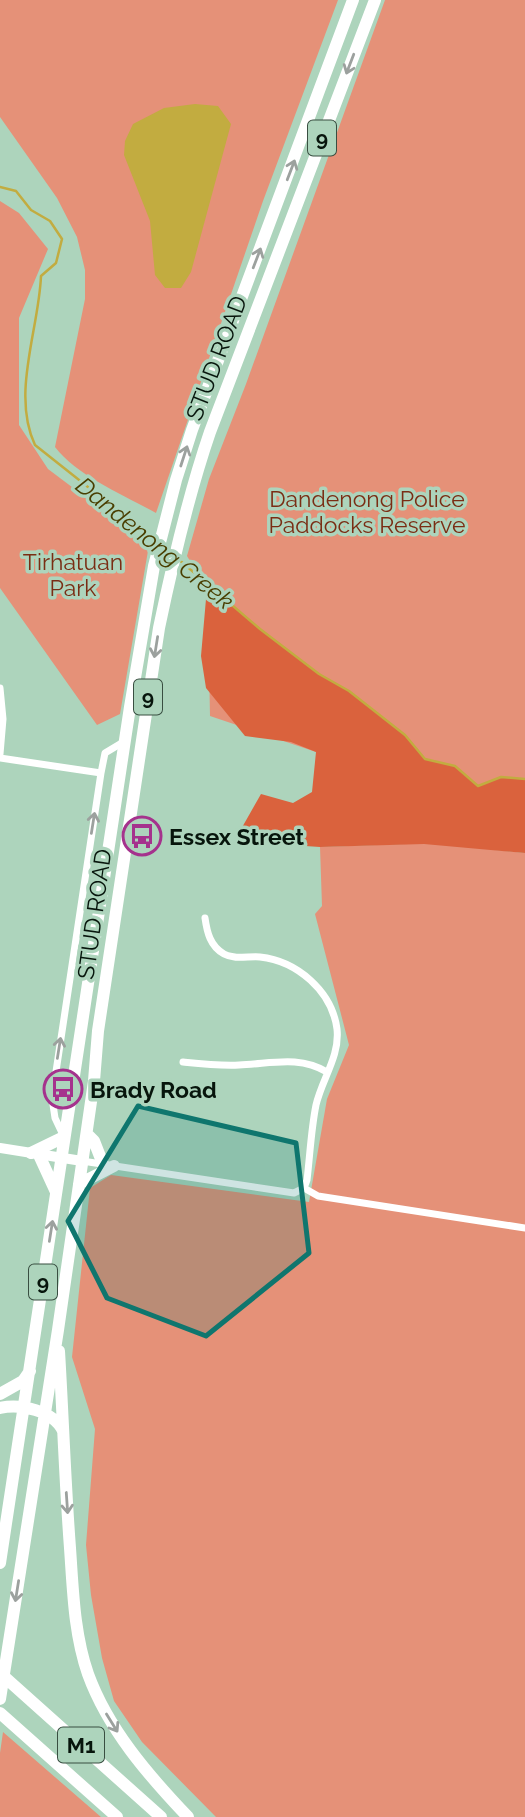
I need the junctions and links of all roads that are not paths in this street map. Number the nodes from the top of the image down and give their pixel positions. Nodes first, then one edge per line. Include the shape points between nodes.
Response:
1 (353, 0) edge
2 (374, 0) edge
3 (0, 688) edge
4 (125, 741) junction
5 (0, 756) edge
6 (101, 773) junction
7 (205, 918) dead end
8 (183, 1062) dead end
9 (327, 1072) junction
10 (87, 1135) junction
11 (64, 1137) junction
12 (0, 1148) edge
13 (35, 1154) junction
14 (61, 1158) junction
15 (82, 1161) junction
16 (108, 1165) junction
17 (79, 1184) junction
18 (304, 1188) junction
19 (57, 1193) junction
20 (525, 1228) edge
21 (58, 1330) junction
22 (30, 1371) junction
23 (0, 1394) edge
24 (0, 1408) edge
25 (24, 1408) junction
26 (44, 1414) junction
27 (64, 1435) junction
28 (0, 1563) edge
29 (0, 1673) edge
30 (0, 1699) edge
31 (0, 1713) edge
32 (117, 1817) edge
33 (161, 1817) edge
34 (188, 1817) edge

4 -> 1 highway, STUD ROAD / 9 via 154,566 192,430
2 -> 10 highway, STUD ROAD / 9 via 210,432 180,533 159,628 111,940
3 - 5 street
4 - 6 street via 105,753
4 - 11 highway, STUD ROAD / 9
5 - 6 street
11 -> 6 street via 52,1098
7 - 9 street via 213,944 222,953 279,961 319,989 331,1007 337,1029
8 - 9 street via 237,1066 288,1061
9 - 18 street
10 - 15 highway, STUD ROAD / 9
10 - 16 highway
11 - 13 highway
11 - 14 highway, STUD ROAD / 9
12 - 13 main road
13 - 14 main road
13 - 19 highway
14 - 15 main road
14 - 19 highway, STUD ROAD / 9
15 - 16 street
15 - 17 highway, STUD ROAD / 9
16 - 17 highway
16 - 18 street via 294,1192
17 - 21 highway, STUD ROAD / 9
18 - 20 street via 317,1196
22 -> 19 highway, STUD ROAD / 9
21 - 26 highway, STUD ROAD / 9
21 - 27 highway
22 - 23 highway via 23,1381
22 - 25 highway, STUD ROAD / 9
24 - 25 highway
25 - 26 highway
25 - 28 highway, STUD ROAD / 9
26 - 27 highway via 57,1421
26 -> 30 highway, STUD ROAD / 9
27 -> 34 highway via 74,1598 88,1673 102,1707 128,1748
29 - 33 highway, M1
31 - 32 highway, M1

